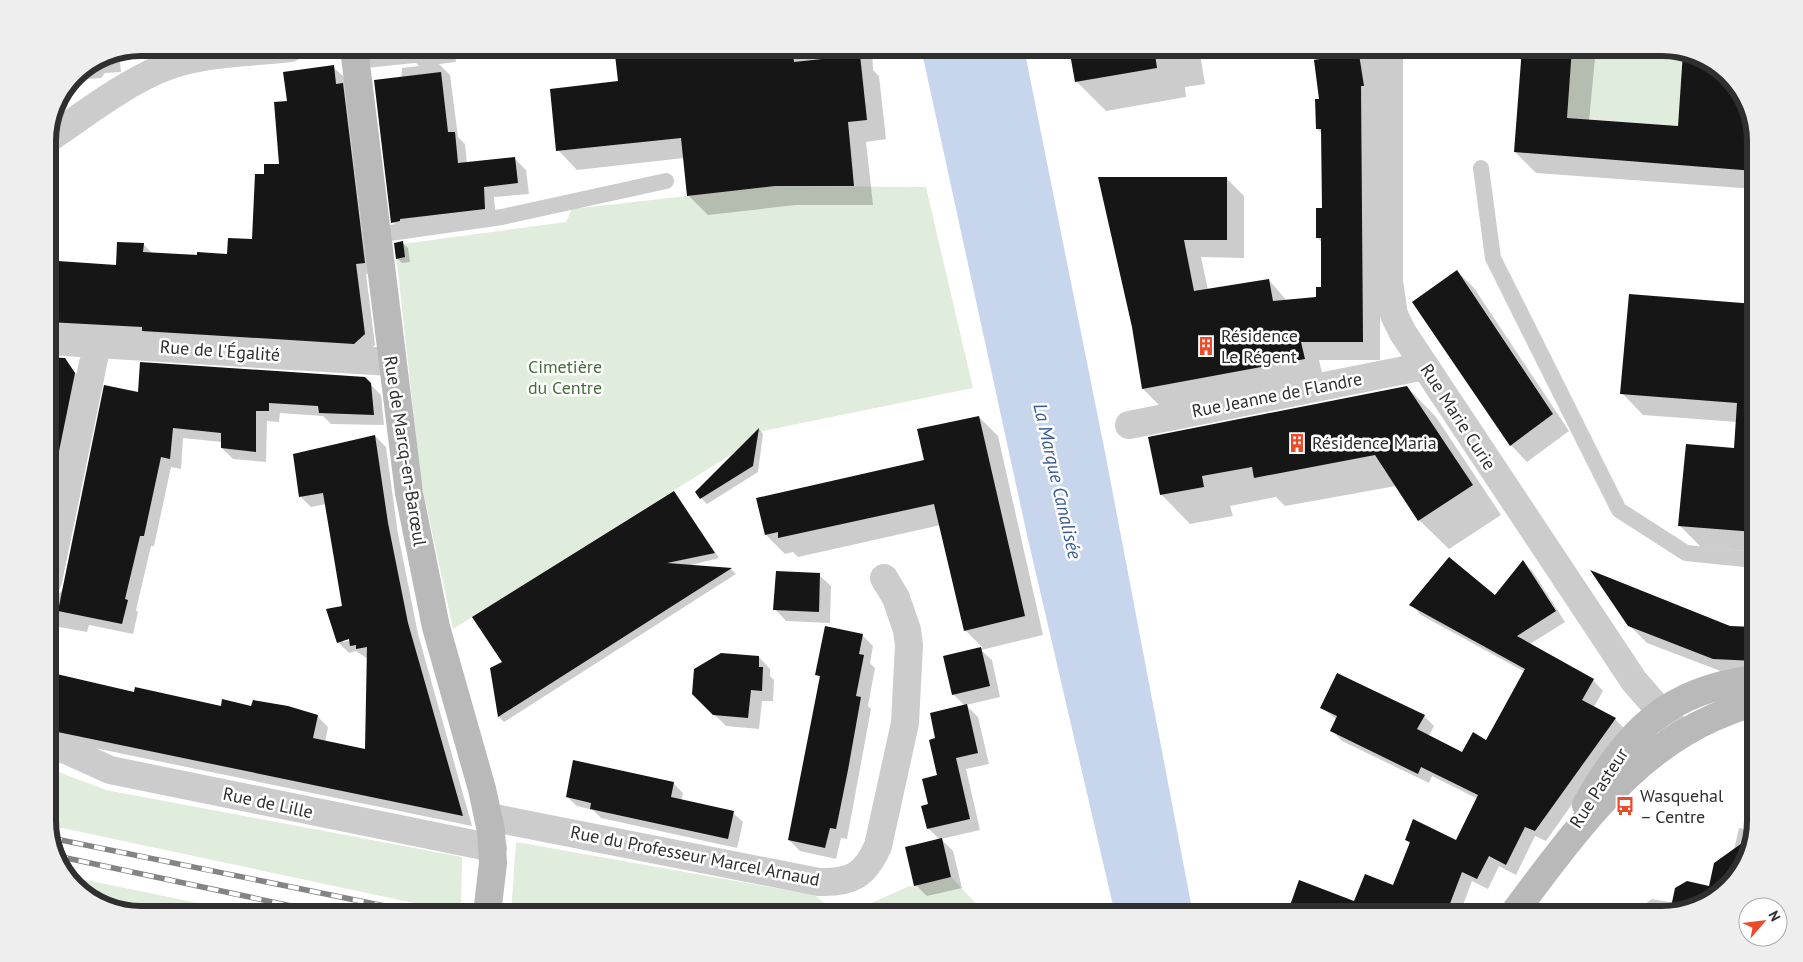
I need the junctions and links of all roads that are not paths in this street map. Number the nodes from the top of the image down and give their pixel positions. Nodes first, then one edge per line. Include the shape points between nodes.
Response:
1 (215, 56) edge
2 (355, 56) edge
3 (1389, 56) edge
4 (56, 134) edge
5 (1481, 168) dead end
6 (666, 181) dead end
7 (376, 235) junction
8 (56, 341) edge
9 (97, 344) junction
10 (391, 362) junction
11 (1425, 366) junction
12 (1129, 425) dead end
13 (56, 541) edge
14 (1747, 559) edge
15 (884, 578) dead end
16 (1747, 681) edge
17 (1747, 705) edge
18 (1661, 713) junction
19 (1680, 735) junction
20 (56, 748) edge
21 (489, 816) junction
22 (493, 848) junction
23 (1556, 856) junction
24 (488, 906) edge
25 (1519, 906) edge

1 - 4 street via 159,69
2 - 7 street, Rue de Marcq-en-Barœul
3 - 11 street, Rue Marie Curie via 1390,298 1403,333
5 - 14 lane via 1493,258 1619,510 1686,553
6 - 7 lane via 502,217
7 - 10 street, Rue de Marcq-en-Barœul
8 - 9 street, Rue de l'Égalité
9 - 10 street, Rue de l'Égalité
9 - 13 street
10 - 21 street, Rue de Marcq-en-Barœul via 409,493 436,626
11 - 12 street, Rue Jeanne de Flandre
11 - 18 street, Rue Marie Curie via 1634,681
15 - 21 street, Rue du Professeur Marcel Arnaud via 896,598 907,630 908,691 905,722 878,846 862,873 834,882 819,882
16 - 18 street, Rue Pasteur via 1705,688
17 - 19 street, Rue Pasteur via 1718,715
18 - 19 street, Rue Marie Curie
18 - 23 street, Rue Pasteur via 1627,742
19 - 23 street, Rue Pasteur via 1614,791
20 - 22 street, Rue de Lille via 110,770
21 - 22 street, Rue de Marcq-en-Barœul
22 - 24 street, Rue de Marcq-en-Barœul
23 - 25 street, Rue Pasteur

